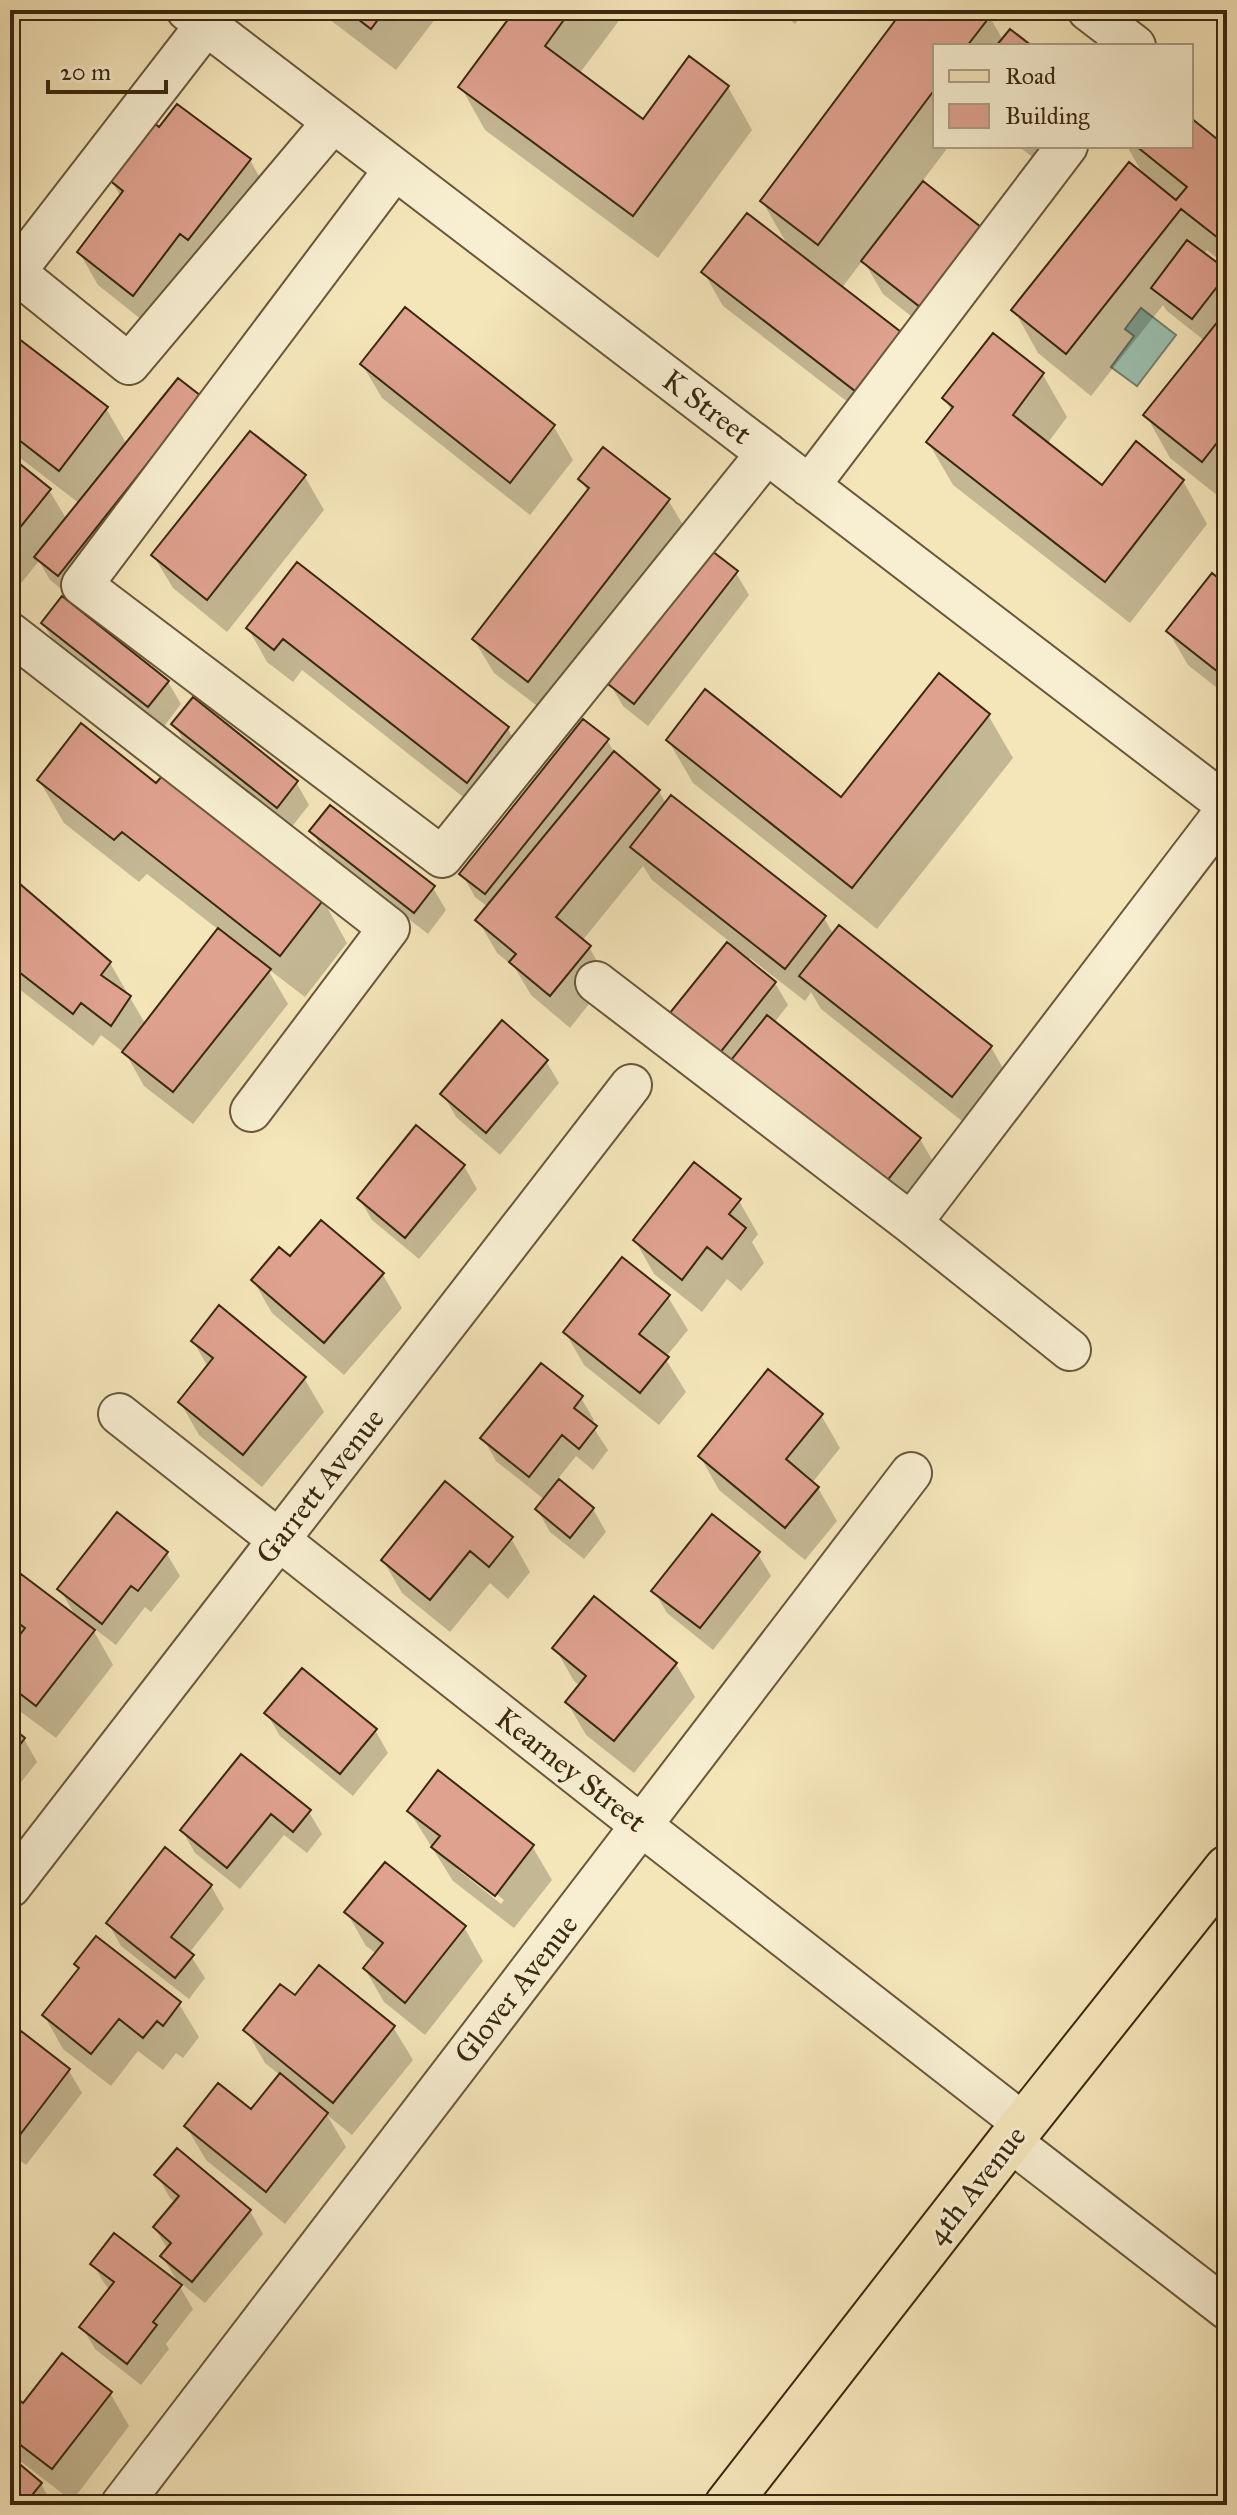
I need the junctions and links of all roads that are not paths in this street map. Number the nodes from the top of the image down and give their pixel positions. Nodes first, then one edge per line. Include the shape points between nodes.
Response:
1 (1088, 10) edge
2 (196, 17) edge
3 (1132, 44) edge
4 (333, 122) junction
5 (1065, 148) edge
6 (395, 169) junction
7 (767, 453) junction
8 (809, 486) junction
9 (10, 633) edge
10 (1227, 807) edge
11 (596, 982) dead end
12 (631, 1085) dead end
13 (251, 1111) dead end
14 (911, 1223) junction
15 (1070, 1350) dead end
16 (119, 1414) dead end
17 (911, 1473) dead end
18 (278, 1540) junction
19 (642, 1826) junction
20 (1227, 1868) edge
21 (10, 1887) edge
22 (1017, 2133) junction
23 (1227, 2309) edge
24 (121, 2505) edge
25 (727, 2505) edge

1 - 3 street
2 - 4 street, K Street
2 - 4 street via 15,272 129,364
4 - 6 street, K Street
5 - 8 street
6 - 7 street, K Street
6 - 7 street via 82,585 442,857
7 - 8 street, K Street
8 - 10 street, K Street
9 - 13 street via 389,928
10 - 14 street
11 - 14 street
12 - 18 street, Garrett Avenue
14 - 15 street
16 - 18 street, Kearney Street
17 - 19 street, Glover Avenue
18 - 19 street, Kearney Street
18 - 21 street, Garrett Avenue
19 - 22 street, Kearney Street
19 - 24 street, Glover Avenue
20 - 22 main road, 4th Avenue
22 - 23 street, Kearney Street
22 - 25 main road, 4th Avenue

